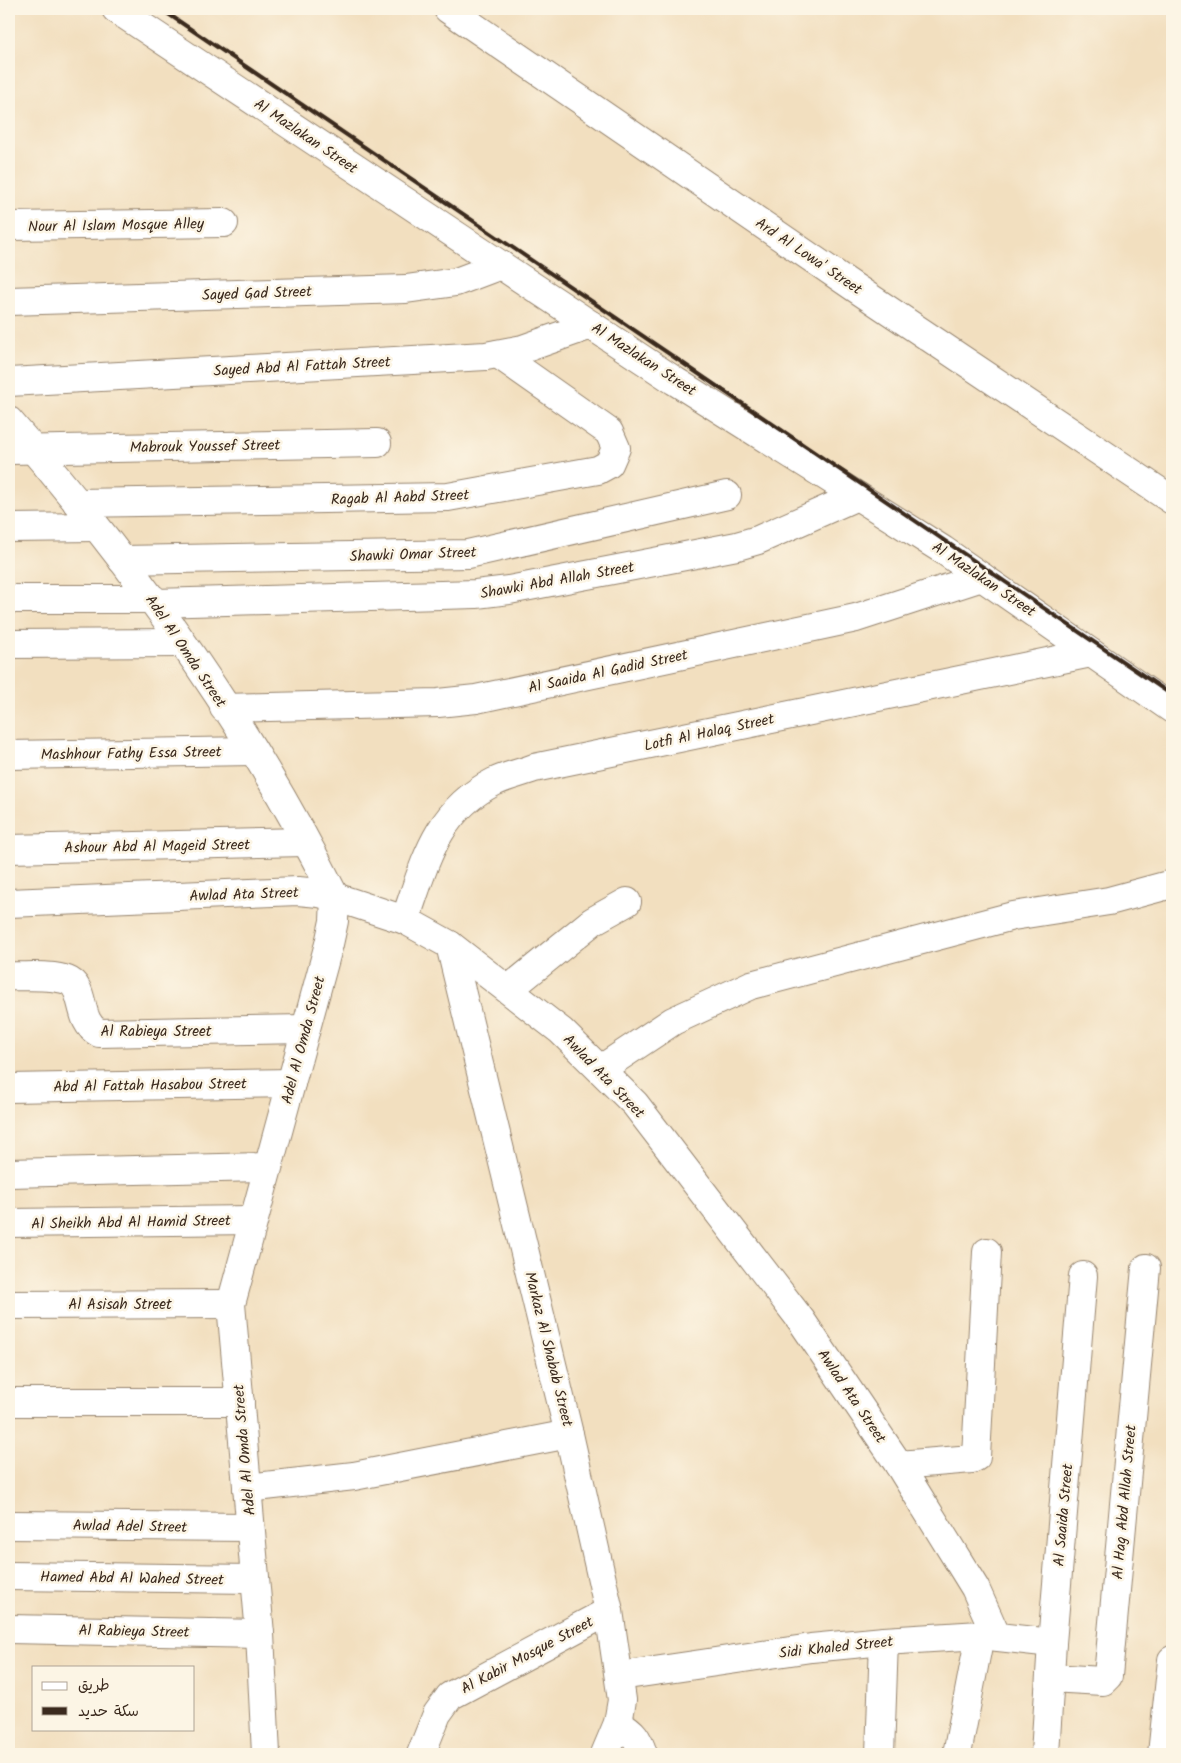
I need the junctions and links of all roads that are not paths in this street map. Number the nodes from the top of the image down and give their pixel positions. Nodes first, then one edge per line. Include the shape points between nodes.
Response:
1 (116, 9) edge
2 (448, 9) edge
3 (224, 223) dead end
4 (9, 226) edge
5 (501, 264) junction
6 (9, 301) edge
7 (591, 325) junction
8 (498, 354) junction
9 (9, 382) edge
10 (9, 421) edge
11 (376, 443) dead end
12 (21, 450) edge
13 (728, 495) dead end
14 (857, 496) junction
15 (1172, 500) edge
16 (77, 503) junction
17 (96, 527) junction
18 (9, 528) edge
19 (122, 560) junction
20 (982, 577) junction
21 (9, 599) edge
22 (154, 601) junction
23 (181, 643) junction
24 (9, 644) edge
25 (1091, 653) junction
26 (224, 708) junction
27 (1172, 708) edge
28 (253, 751) junction
29 (9, 755) edge
30 (305, 842) junction
31 (9, 849) edge
32 (1172, 884) edge
33 (335, 897) junction
34 (627, 902) dead end
35 (9, 903) edge
36 (405, 920) junction
37 (450, 945) junction
38 (9, 976) edge
39 (509, 990) junction
40 (306, 1028) junction
41 (601, 1069) junction
42 (291, 1083) junction
43 (9, 1088) edge
44 (268, 1168) junction
45 (9, 1173) edge
46 (253, 1220) junction
47 (9, 1223) edge
48 (987, 1252) dead end
49 (1146, 1268) dead end
50 (1083, 1276) dead end
51 (231, 1304) junction
52 (9, 1305) edge
53 (9, 1402) edge
54 (240, 1402) junction
55 (569, 1434) junction
56 (899, 1464) junction
57 (247, 1488) junction
58 (9, 1524) edge
59 (250, 1527) junction
60 (9, 1576) edge
61 (255, 1579) junction
62 (610, 1611) junction
63 (9, 1629) edge
64 (260, 1634) junction
65 (988, 1635) junction
66 (884, 1641) junction
67 (1052, 1643) junction
68 (1172, 1660) edge
69 (620, 1676) junction
70 (1050, 1678) junction
71 (618, 1722) junction
72 (266, 1754) edge
73 (421, 1754) edge
74 (605, 1754) edge
75 (643, 1754) edge
76 (880, 1754) edge
77 (957, 1754) edge
78 (1045, 1754) edge
79 (1162, 1754) edge

1 - 5 street, Al Mazlakan Street
2 - 15 street, Ard Al Lowa' Street
3 - 4 street, Nour Al Islam Mosque Alley
5 - 6 street, Sayed Gad Street via 456,282 406,289
5 - 7 street, Al Mazlakan Street
7 - 8 street, Sayed Abd Al Fattah Street via 549,341
7 - 14 street, Al Mazlakan Street
8 - 9 street, Sayed Abd Al Fattah Street
8 - 16 street, Ragab Al Aabd Street via 609,432 616,448 609,464 598,470 448,497
10 - 12 street, Adel Al Omda Street
11 - 12 street, Mabrouk Youssef Street
12 - 16 street, Adel Al Omda Street
13 - 19 street, Shawki Omar Street via 468,554
14 - 20 street, Al Mazlakan Street
14 - 22 street, Shawki Abd Allah Street via 738,546 509,590 476,594
16 - 17 street, Adel Al Omda Street
17 - 18 street
17 - 19 street, Adel Al Omda Street
19 - 22 street, Adel Al Omda Street
20 - 25 street, Al Mazlakan Street
20 - 26 street, Al Saaida Al Gadid Street via 856,618 476,699 438,703
21 - 22 street, Shawki Abd Allah Street
22 - 23 street, Adel Al Omda Street
23 - 24 street
23 - 26 street, Adel Al Omda Street
25 - 27 street, Al Mazlakan Street
25 - 36 street, Lotfi Al Halaq Street via 534,768 494,782 459,806 434,839
26 - 28 street, Adel Al Omda Street
28 - 29 street, Mashhour Fathy Essa Street
28 - 30 street, Adel Al Omda Street
30 - 31 street, Ashour Abd Al Mageid Street
30 - 33 street, Adel Al Omda Street
32 - 41 street via 1109,901 1013,916 751,985 673,1021
33 - 35 street, Awlad Ata Street via 298,891
33 - 36 street, Awlad Ata Street
33 - 40 street, Adel Al Omda Street via 331,936
34 - 39 street via 593,921
36 - 37 street, Awlad Ata Street
37 - 39 street, Awlad Ata Street
37 - 55 street, Markaz Al Shabab Street
38 - 40 street, Al Rabieya Street via 73,983 85,1020 99,1033
39 - 41 street, Awlad Ata Street via 561,1031
40 - 42 street, Adel Al Omda Street
41 - 56 street, Awlad Ata Street via 635,1104 801,1320
42 - 43 street, Abd Al Fattah Hasabou Street
42 - 44 street, Adel Al Omda Street
44 - 45 street
44 - 46 street, Adel Al Omda Street
46 - 47 street, Al Sheikh Abd Al Hamid Street
46 - 51 street, Adel Al Omda Street
48 - 56 street via 976,1457
49 - 70 street, Al Hag Abd Allah Street via 1108,1676 1103,1681
50 - 67 street, Al Saaida Street
51 - 52 street, Al Asisah Street
51 - 54 street, Adel Al Omda Street
53 - 54 street
54 - 57 street, Adel Al Omda Street
55 - 57 street via 354,1476
55 - 62 street, Markaz Al Shabab Street
56 - 65 street, Awlad Ata Street via 975,1588
57 - 59 street, Adel Al Omda Street
58 - 59 street, Awlad Adel Street
59 - 61 street, Adel Al Omda Street
60 - 61 street, Hamed Abd Al Wahed Street
61 - 64 street, Adel Al Omda Street
62 - 69 street, Markaz Al Shabab Street
62 - 73 street, Al Kabir Mosque Street via 450,1696 437,1714
63 - 64 street, Al Rabieya Street
64 - 72 street, Adel Al Omda Street
65 - 66 street, Sidi Khaled Street
65 - 67 street, Sidi Khaled Street
65 - 77 street
66 - 69 street, Sidi Khaled Street via 811,1648
66 - 76 street
67 - 70 street, Al Saaida Street
68 - 79 street
69 - 71 street, Markaz Al Shabab Street via 622,1700
70 - 78 street, Al Saaida Street
71 - 74 street, Markaz Al Shabab Street
71 - 75 street via 638,1739

